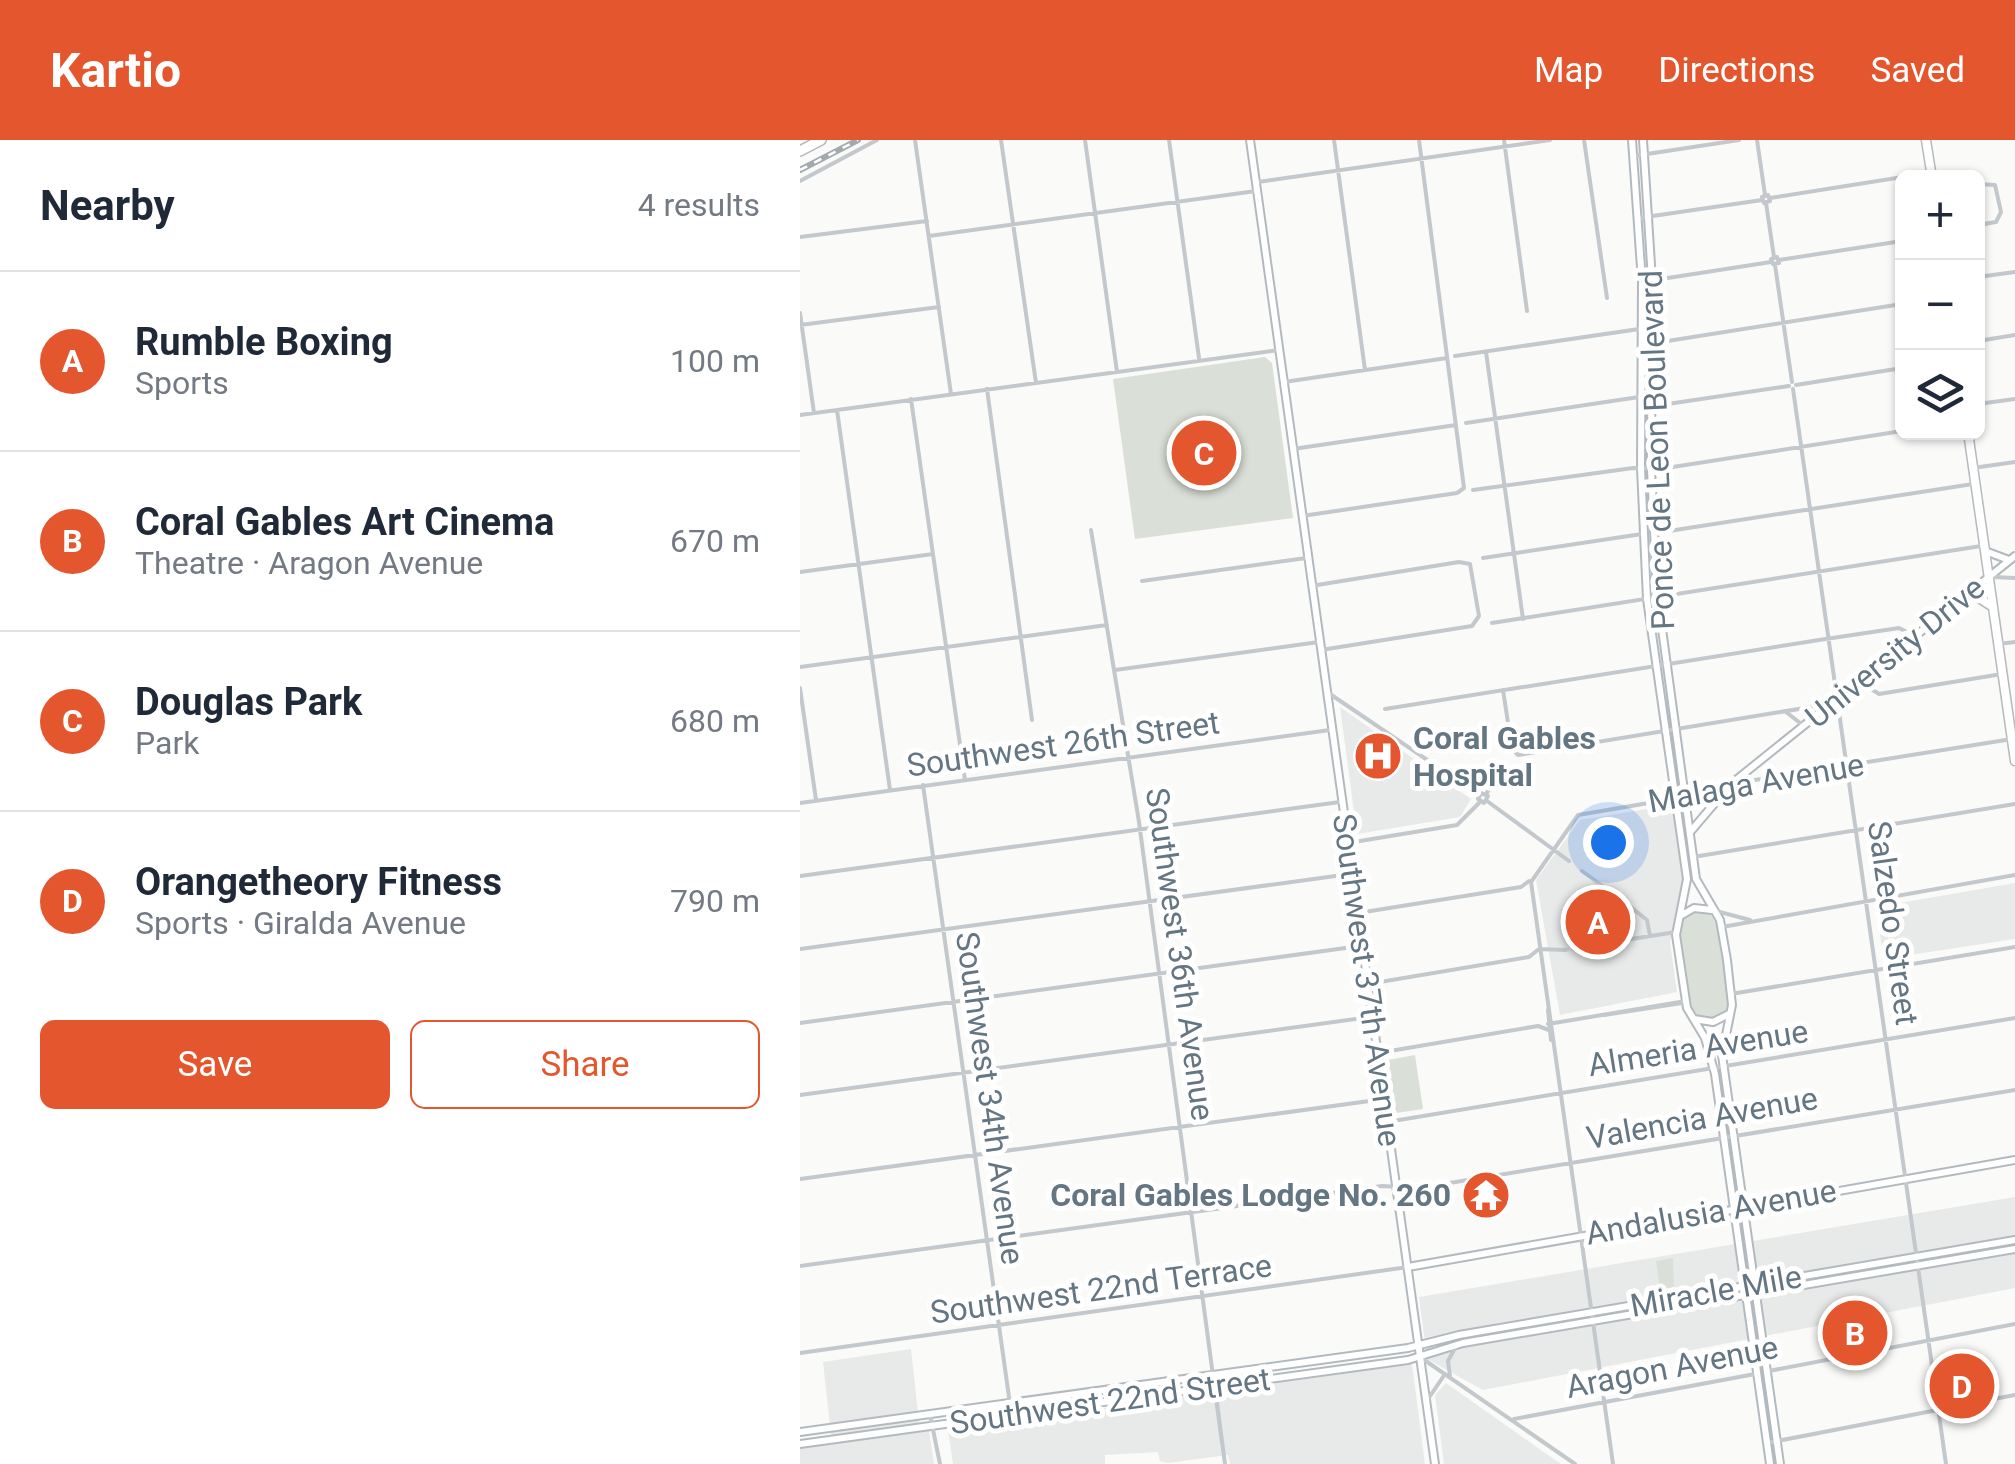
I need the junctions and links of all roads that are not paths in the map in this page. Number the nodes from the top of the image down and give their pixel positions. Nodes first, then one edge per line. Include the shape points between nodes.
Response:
1 (820, 140) edge
2 (877, 140) edge
3 (916, 140) edge
4 (1002, 140) edge
5 (1086, 140) edge
6 (1169, 140) edge
7 (1250, 140) edge
8 (1334, 140) edge
9 (1419, 140) edge
10 (1550, 140) edge
11 (1584, 140) edge
12 (1632, 140) edge
13 (1643, 140) edge
14 (1739, 140) edge
15 (1757, 140) edge
16 (1926, 140) edge
17 (1504, 143) edge
18 (800, 151) edge
19 (1645, 155) junction
20 (1634, 156) junction
21 (1421, 158) junction
22 (1338, 170) junction
23 (1930, 170) edge
24 (1895, 180) edge
25 (800, 181) edge
26 (1985, 184) edge
27 (1256, 187) junction
28 (1766, 199) junction
29 (1178, 202) junction
30 (1096, 213) junction
31 (1650, 217) junction
32 (1640, 218) junction
33 (927, 220) junction
34 (1985, 223) edge
35 (1013, 225) junction
36 (929, 236) junction
37 (800, 237) edge
38 (1895, 242) edge
39 (1775, 261) junction
40 (2015, 272) edge
41 (1985, 277) edge
42 (1652, 280) junction
43 (1642, 282) junction
44 (1606, 298) dead end
45 (1895, 305) edge
46 (940, 307) junction
47 (1527, 310) dead end
48 (800, 313) edge
49 (1784, 323) junction
50 (801, 325) edge
51 (1643, 328) junction
52 (1653, 328) junction
53 (2015, 335) edge
54 (1985, 340) edge
55 (1653, 344) junction
56 (1642, 345) junction
57 (1279, 350) junction
58 (1486, 352) junction
59 (1455, 356) dead end
60 (1447, 358) junction
61 (1199, 360) junction
62 (1895, 369) edge
63 (1366, 370) junction
64 (1117, 372) junction
65 (1284, 382) junction
66 (1036, 383) junction
67 (1793, 385) junction
68 (987, 389) junction
69 (951, 394) junction
70 (1652, 395) junction
71 (1641, 396) junction
72 (2015, 398) edge
73 (911, 400) junction
74 (1985, 403) edge
75 (1652, 407) junction
76 (1641, 408) junction
77 (837, 410) junction
78 (814, 413) junction
79 (800, 415) edge
80 (1496, 419) junction
81 (1466, 423) dead end
82 (1456, 425) junction
83 (1895, 433) edge
84 (1969, 440) edge
85 (1802, 447) junction
86 (1293, 449) junction
87 (2015, 462) edge
88 (1641, 468) junction
89 (1973, 468) junction
90 (1652, 469) junction
91 (1976, 483) junction
92 (1505, 486) junction
93 (1473, 490) dead end
94 (1810, 510) junction
95 (1302, 516) junction
96 (1091, 530) dead end
97 (1643, 534) junction
98 (1653, 534) junction
99 (1984, 548) junction
100 (933, 554) junction
101 (1514, 554) junction
102 (1308, 558) junction
103 (1483, 558) dead end
104 (2013, 558) edge
105 (858, 564) junction
106 (1819, 571) junction
107 (800, 572) edge
108 (1988, 576) junction
109 (2015, 578) edge
110 (1142, 580) dead end
111 (1312, 586) junction
112 (1965, 596) junction
113 (1657, 597) junction
114 (1646, 599) junction
115 (1993, 608) junction
116 (1523, 618) junction
117 (1492, 623) dead end
118 (1108, 625) junction
119 (1915, 636) junction
120 (1021, 637) junction
121 (1829, 638) junction
122 (2015, 642) edge
123 (1998, 644) junction
124 (1320, 646) junction
125 (946, 647) junction
126 (871, 656) junction
127 (1666, 664) junction
128 (1655, 666) junction
129 (800, 667) edge
130 (1115, 670) junction
131 (2002, 674) junction
132 (1859, 681) junction
133 (800, 688) edge
134 (1503, 690) junction
135 (1327, 692) junction
136 (1834, 701) junction
137 (2011, 709) edge
138 (1385, 710) dead end
139 (1786, 712) junction
140 (1032, 720) dead end
141 (1804, 726) junction
142 (1332, 730) junction
143 (1675, 730) junction
144 (1665, 732) junction
145 (2012, 739) junction
146 (1129, 757) junction
147 (2015, 761) edge
148 (1848, 766) junction
149 (1504, 768) dead end
150 (965, 780) junction
151 (1732, 784) junction
152 (923, 786) junction
153 (890, 790) junction
154 (1685, 797) junction
155 (1483, 798) junction
156 (1676, 798) junction
157 (816, 800) junction
158 (1342, 801) junction
159 (800, 802) edge
160 (2015, 804) edge
161 (1140, 829) junction
162 (1857, 830) junction
163 (1690, 832) junction
164 (1348, 844) junction
165 (1551, 848) junction
166 (933, 857) junction
167 (1693, 857) junction
168 (1569, 862) dead end
169 (1582, 871) dead end
170 (1352, 874) junction
171 (2015, 875) edge
172 (800, 876) edge
173 (1531, 882) junction
174 (1521, 887) junction
175 (1531, 893) junction
176 (1867, 900) junction
177 (1150, 901) junction
178 (1714, 910) junction
179 (1358, 913) junction
180 (1680, 918) junction
181 (1750, 920) junction
182 (1722, 927) junction
183 (943, 930) junction
184 (1676, 932) junction
185 (1650, 936) junction
186 (1606, 943) tunnel mouth
187 (1362, 946) junction
188 (2015, 947) edge
189 (800, 949) edge
190 (1539, 949) junction
191 (1565, 950) tunnel mouth
192 (1552, 952) junction
193 (1528, 956) junction
194 (1541, 961) junction
195 (1877, 970) junction
196 (1160, 974) junction
197 (1368, 984) junction
198 (1732, 994) junction
199 (1686, 1001) junction
200 (954, 1002) junction
201 (1729, 1014) junction
202 (1372, 1017) junction
203 (1693, 1018) junction
204 (2015, 1018) edge
205 (800, 1023) edge
206 (1549, 1024) junction
207 (1538, 1026) junction
208 (1886, 1040) junction
209 (1170, 1045) junction
210 (1378, 1053) junction
211 (1723, 1066) junction
212 (1714, 1068) junction
213 (964, 1073) junction
214 (2015, 1090) edge
215 (1560, 1094) junction
216 (800, 1095) edge
217 (1384, 1099) junction
218 (1897, 1108) junction
219 (1387, 1122) junction
220 (1182, 1127) junction
221 (1728, 1137) junction
222 (976, 1155) junction
223 (2015, 1160) edge
224 (1570, 1163) junction
225 (1907, 1178) junction
226 (800, 1179) edge
227 (1396, 1188) junction
228 (1744, 1206) junction
229 (1734, 1208) junction
230 (1194, 1212) junction
231 (1580, 1235) junction
232 (2015, 1240) edge
233 (987, 1241) junction
234 (2015, 1249) edge
235 (1919, 1261) junction
236 (800, 1266) edge
237 (1408, 1267) junction
238 (1756, 1289) junction
239 (1746, 1290) junction
240 (1205, 1298) junction
241 (1592, 1316) junction
242 (2015, 1324) edge
243 (999, 1326) junction
244 (1930, 1340) junction
245 (1458, 1344) junction
246 (1419, 1346) junction
247 (800, 1353) edge
248 (1420, 1357) junction
249 (1762, 1373) junction
250 (1215, 1375) junction
251 (1448, 1375) junction
252 (1215, 1386) junction
253 (2015, 1395) edge
254 (1010, 1402) junction
255 (1426, 1402) junction
256 (1604, 1403) junction
257 (1939, 1410) junction
258 (928, 1413) junction
259 (1002, 1416) junction
260 (1514, 1419) junction
261 (876, 1420) junction
262 (934, 1425) junction
263 (800, 1432) edge
264 (874, 1433) junction
265 (1776, 1441) junction
266 (1767, 1443) junction
267 (800, 1444) edge
268 (1572, 1463) edge
269 (940, 1464) edge
270 (1225, 1464) edge
271 (1435, 1464) edge
272 (1613, 1464) edge
273 (1770, 1464) edge
274 (1780, 1464) edge
275 (1946, 1464) edge

1 - 18 highway
2 - 25 street
3 - 33 street
4 - 35 street
5 - 30 street
6 - 29 street
7 - 27 street, Southwest 37th Avenue
8 - 22 street
9 - 21 street
10 - 17 street
11 - 44 street
12 - 20 street, Ponce de Leon Boulevard
13 - 19 street, Ponce de Leon Boulevard
14 - 19 street
15 - 28 street, Salzedo Street
16 - 23 main road
17 - 21 street
17 - 47 street
19 - 20 street
19 - 31 street, Ponce de Leon Boulevard
20 - 32 street, Ponce de Leon Boulevard
21 - 22 street
21 - 60 street
22 - 27 street
22 - 63 street
24 - 28 street
26 - 34 street via 1993,184 2000,218
27 - 29 street
27 - 57 street, Southwest 37th Avenue
28 - 31 street
28 - 39 street, Salzedo Street
29 - 30 street
29 - 61 street
30 - 35 street
30 - 64 street
31 - 32 street
31 - 42 street, Ponce de Leon Boulevard
32 - 43 street, Ponce de Leon Boulevard
33 - 36 street
33 - 37 street
35 - 36 street
35 - 66 street
36 - 46 street
38 - 39 street
39 - 42 street
39 - 49 street, Salzedo Street
40 - 41 street
42 - 43 street
42 - 52 street, Ponce de Leon Boulevard
43 - 51 street, Ponce de Leon Boulevard
45 - 49 street
46 - 50 street
46 - 69 street
48 - 50 street
49 - 55 street
49 - 67 street, Salzedo Street
50 - 78 street
51 - 52 street
51 - 56 street, Ponce de Leon Boulevard
51 - 58 street
52 - 55 street, Ponce de Leon Boulevard
53 - 54 street
55 - 56 street
55 - 70 street, Ponce de Leon Boulevard
56 - 71 street, Ponce de Leon Boulevard
57 - 61 street
57 - 65 street, Southwest 37th Avenue
58 - 59 street
58 - 80 street
60 - 63 street
60 - 82 street
61 - 64 street
62 - 67 street
63 - 65 street
64 - 66 street
65 - 86 street, Southwest 37th Avenue
66 - 68 street
67 - 75 street
67 - 85 street, Salzedo Street
68 - 69 street
68 - 120 street
69 - 73 street
70 - 71 street
70 - 75 street, Ponce de Leon Boulevard
71 - 76 street, Ponce de Leon Boulevard
71 - 80 street
72 - 74 street
73 - 77 street
73 - 100 street
75 - 76 street
75 - 90 street, Ponce de Leon Boulevard
76 - 88 street, Ponce de Leon Boulevard
77 - 78 street
77 - 105 street
78 - 79 street
80 - 81 street
80 - 92 street
82 - 86 street
82 - 95 street via 1464,490
83 - 85 street
84 - 89 main road
85 - 90 street
85 - 94 street, Salzedo Street
86 - 95 street, Southwest 37th Avenue
87 - 89 street
88 - 90 street
88 - 92 street
88 - 97 street, Ponce de Leon Boulevard
89 - 91 main road
90 - 98 street, Ponce de Leon Boulevard
91 - 94 street
91 - 99 main road
92 - 93 street
92 - 101 street
94 - 98 street
94 - 106 street, Salzedo Street
95 - 102 street, Southwest 37th Avenue
96 - 118 street, Southwest 36th Avenue
97 - 98 street
97 - 101 street
97 - 114 street, Ponce de Leon Boulevard
98 - 113 street, Ponce de Leon Boulevard
99 - 104 street via 1997,559
99 - 106 street
99 - 108 main road
100 - 105 street
100 - 125 street
101 - 103 street
101 - 116 street
102 - 110 street
102 - 111 street, Southwest 37th Avenue
104 - 108 street, University Drive
105 - 107 street
105 - 126 street
106 - 113 street
106 - 121 street, Salzedo Street
108 - 109 street
108 - 112 street, University Drive
108 - 115 main road
111 - 124 street, Southwest 37th Avenue
111 - 124 street via 1470,564 1478,622
112 - 115 main road
112 - 119 street, University Drive
113 - 114 street
113 - 127 street, Ponce de Leon Boulevard
114 - 116 street
114 - 128 street, Ponce de Leon Boulevard
115 - 123 main road
116 - 117 street
118 - 120 street
118 - 130 street, Southwest 36th Avenue
119 - 121 street via 1904,628
119 - 132 street, University Drive
120 - 125 street
120 - 140 street
121 - 127 street
121 - 136 street, Salzedo Street
122 - 123 street
123 - 131 main road
124 - 130 street
124 - 135 street, Southwest 37th Avenue
125 - 126 street
125 - 150 street
126 - 129 street
126 - 153 street
127 - 128 street
127 - 143 street, Ponce de Leon Boulevard
128 - 134 street
128 - 144 street, Ponce de Leon Boulevard
130 - 146 street, Southwest 36th Avenue
131 - 132 street via 1879,694
131 - 137 main road
132 - 136 street, University Drive
133 - 157 street
134 - 138 street
134 - 144 street via 1514,754
135 - 142 street, Southwest 37th Avenue
135 - 155 street
136 - 139 street
136 - 141 street, University Drive
136 - 148 street, Salzedo Street
137 - 145 main road
139 - 141 street
139 - 143 street
141 - 151 street, University Drive
142 - 146 street, Southwest 26th Street
142 - 158 street, Southwest 37th Avenue
143 - 144 street
143 - 154 street, Ponce de Leon Boulevard
144 - 156 street, Ponce de Leon Boulevard
145 - 147 main road
145 - 148 street, Malaga Avenue
146 - 150 street, Southwest 26th Street
146 - 161 street, Southwest 36th Avenue
148 - 151 street, Malaga Avenue
148 - 162 street, Salzedo Street
149 - 155 street
150 - 152 street, Southwest 26th Street
151 - 154 street, Malaga Avenue
151 - 163 street, University Drive
152 - 153 street, Southwest 26th Street
152 - 166 street, Southwest 34th Avenue
153 - 157 street, Southwest 26th Street
154 - 156 street, Malaga Avenue
154 - 163 street, Ponce de Leon Boulevard
155 - 164 street via 1457,826
155 - 165 street
156 - 165 street, Malaga Avenue via 1580,814
156 - 180 street, Ponce de Leon Boulevard via 1688,879
157 - 159 street, Southwest 26th Street
158 - 161 street
158 - 164 street, Southwest 37th Avenue
160 - 162 street
161 - 166 street
161 - 177 street, Southwest 36th Avenue
162 - 167 street
162 - 176 street, Salzedo Street
163 - 167 street, Ponce de Leon Boulevard
164 - 170 street, Southwest 37th Avenue
165 - 168 street
165 - 173 street, Malaga Avenue
166 - 172 street
166 - 183 street, Southwest 34th Avenue
167 - 178 street, Ponce de Leon Boulevard via 1698,885
169 - 185 street via 1646,920
170 - 177 street
170 - 179 street, Southwest 37th Avenue
171 - 176 street
173 - 174 street, Malaga Avenue
173 - 175 street
174 - 175 street
174 - 179 street
175 - 190 street
176 - 181 street
176 - 195 street, Salzedo Street
177 - 183 street
177 - 196 street, Southwest 36th Avenue
178 - 180 street via 1694,908
178 - 181 street
178 - 182 street, Ponce de Leon Boulevard
179 - 187 street, Southwest 37th Avenue
180 - 184 street, Ponce de Leon Boulevard
181 - 182 street
182 - 198 street, Ponce de Leon Boulevard
183 - 189 street
183 - 200 street, Southwest 34th Avenue
184 - 185 street
184 - 199 street, Ponce de Leon Boulevard
185 - 186 street
187 - 196 street
187 - 197 street, Southwest 37th Avenue
188 - 195 street
190 - 192 street
190 - 193 street
190 - 194 street
191 - 192 street
192 - 194 street
193 - 194 street
193 - 197 street
194 - 206 street
195 - 198 street
195 - 208 street, Salzedo Street
196 - 200 street
196 - 209 street, Southwest 36th Avenue
197 - 202 street, Southwest 37th Avenue
198 - 201 street, Ponce de Leon Boulevard
199 - 203 street, Ponce de Leon Boulevard
199 - 206 street
200 - 205 street
200 - 213 street, Southwest 34th Avenue
201 - 203 street via 1709,1023
201 - 211 street, Ponce de Leon Boulevard
202 - 209 street
202 - 210 street, Southwest 37th Avenue
203 - 212 street, Ponce de Leon Boulevard
204 - 208 street, Almeria Avenue
206 - 207 street
206 - 207 street
206 - 215 street
207 - 210 street
208 - 211 street, Almeria Avenue
208 - 218 street, Salzedo Street
209 - 213 street
209 - 220 street, Southwest 36th Avenue
210 - 217 street, Southwest 37th Avenue
211 - 212 street, Almeria Avenue
211 - 221 street, Ponce de Leon Boulevard
212 - 215 street, Almeria Avenue
212 - 221 street, Ponce de Leon Boulevard
213 - 216 street
213 - 222 street, Southwest 34th Avenue
214 - 218 street, Valencia Avenue
215 - 219 street, Almeria Avenue
215 - 224 street
217 - 219 street, Southwest 37th Avenue
217 - 220 street
218 - 221 street, Valencia Avenue
218 - 225 street, Salzedo Street
219 - 227 street, Southwest 37th Avenue
220 - 222 street
220 - 230 street, Southwest 36th Avenue
221 - 224 street, Valencia Avenue
221 - 228 street, Ponce de Leon Boulevard
221 - 229 street, Ponce de Leon Boulevard
222 - 226 street
222 - 233 street, Southwest 34th Avenue
223 - 225 street, Andalusia Avenue
224 - 227 street, Valencia Avenue
224 - 231 street
225 - 228 street, Andalusia Avenue
225 - 235 street, Salzedo Street
227 - 230 street, Valencia Avenue
227 - 237 street, Southwest 37th Avenue
228 - 229 street, Andalusia Avenue
228 - 238 street, Ponce de Leon Boulevard
229 - 231 street, Andalusia Avenue
229 - 239 street, Ponce de Leon Boulevard
230 - 233 street, Valencia Avenue
230 - 240 street, Southwest 36th Avenue
231 - 237 street, Andalusia Avenue
231 - 241 street
232 - 235 street, Miracle Mile
233 - 236 street, Valencia Avenue
233 - 243 street, Southwest 34th Avenue
234 - 235 street, Miracle Mile
235 - 238 street, Miracle Mile
235 - 244 street, Salzedo Street
237 - 240 street, Southwest 22nd Terrace
237 - 246 street, Southwest 37th Avenue
238 - 239 street, Miracle Mile
238 - 249 street, Ponce de Leon Boulevard
239 - 241 street, Miracle Mile
239 - 249 street, Ponce de Leon Boulevard
240 - 243 street, Southwest 22nd Terrace
240 - 250 street, Southwest 36th Avenue
241 - 245 street, Miracle Mile
241 - 246 street, Miracle Mile
241 - 256 street
242 - 244 street, Aragon Avenue
243 - 247 street, Southwest 22nd Terrace
243 - 254 street, Southwest 34th Avenue
244 - 249 street, Aragon Avenue
244 - 257 street, Salzedo Street
245 - 248 street, Miracle Mile
245 - 251 street
246 - 248 street, Southwest 37th Avenue
246 - 250 street, Southwest 22nd Street
248 - 251 street
248 - 252 street, Southwest 22nd Street
248 - 255 street, Southwest 37th Avenue
249 - 256 street, Aragon Avenue
249 - 265 street, Ponce de Leon Boulevard
249 - 266 street, Ponce de Leon Boulevard
250 - 252 street, Southwest 36th Avenue
250 - 254 street, Southwest 22nd Street
251 - 255 street
251 - 260 street
252 - 259 street, Southwest 22nd Street
252 - 270 street, Southwest 36th Avenue
253 - 257 street
254 - 258 street, Southwest 22nd Street
254 - 259 street
255 - 271 street, Southwest 37th Avenue
256 - 260 street, Aragon Avenue
256 - 272 street
257 - 265 street
257 - 275 street, Salzedo Street
258 - 261 street, Southwest 22nd Street
258 - 262 street
259 - 262 street, Southwest 22nd Street
260 - 268 street
261 - 263 street, Southwest 22nd Street
261 - 264 street
262 - 264 street, Southwest 22nd Street
262 - 269 street
264 - 267 street, Southwest 22nd Street
265 - 266 street
265 - 274 street, Ponce de Leon Boulevard
266 - 273 street, Ponce de Leon Boulevard

